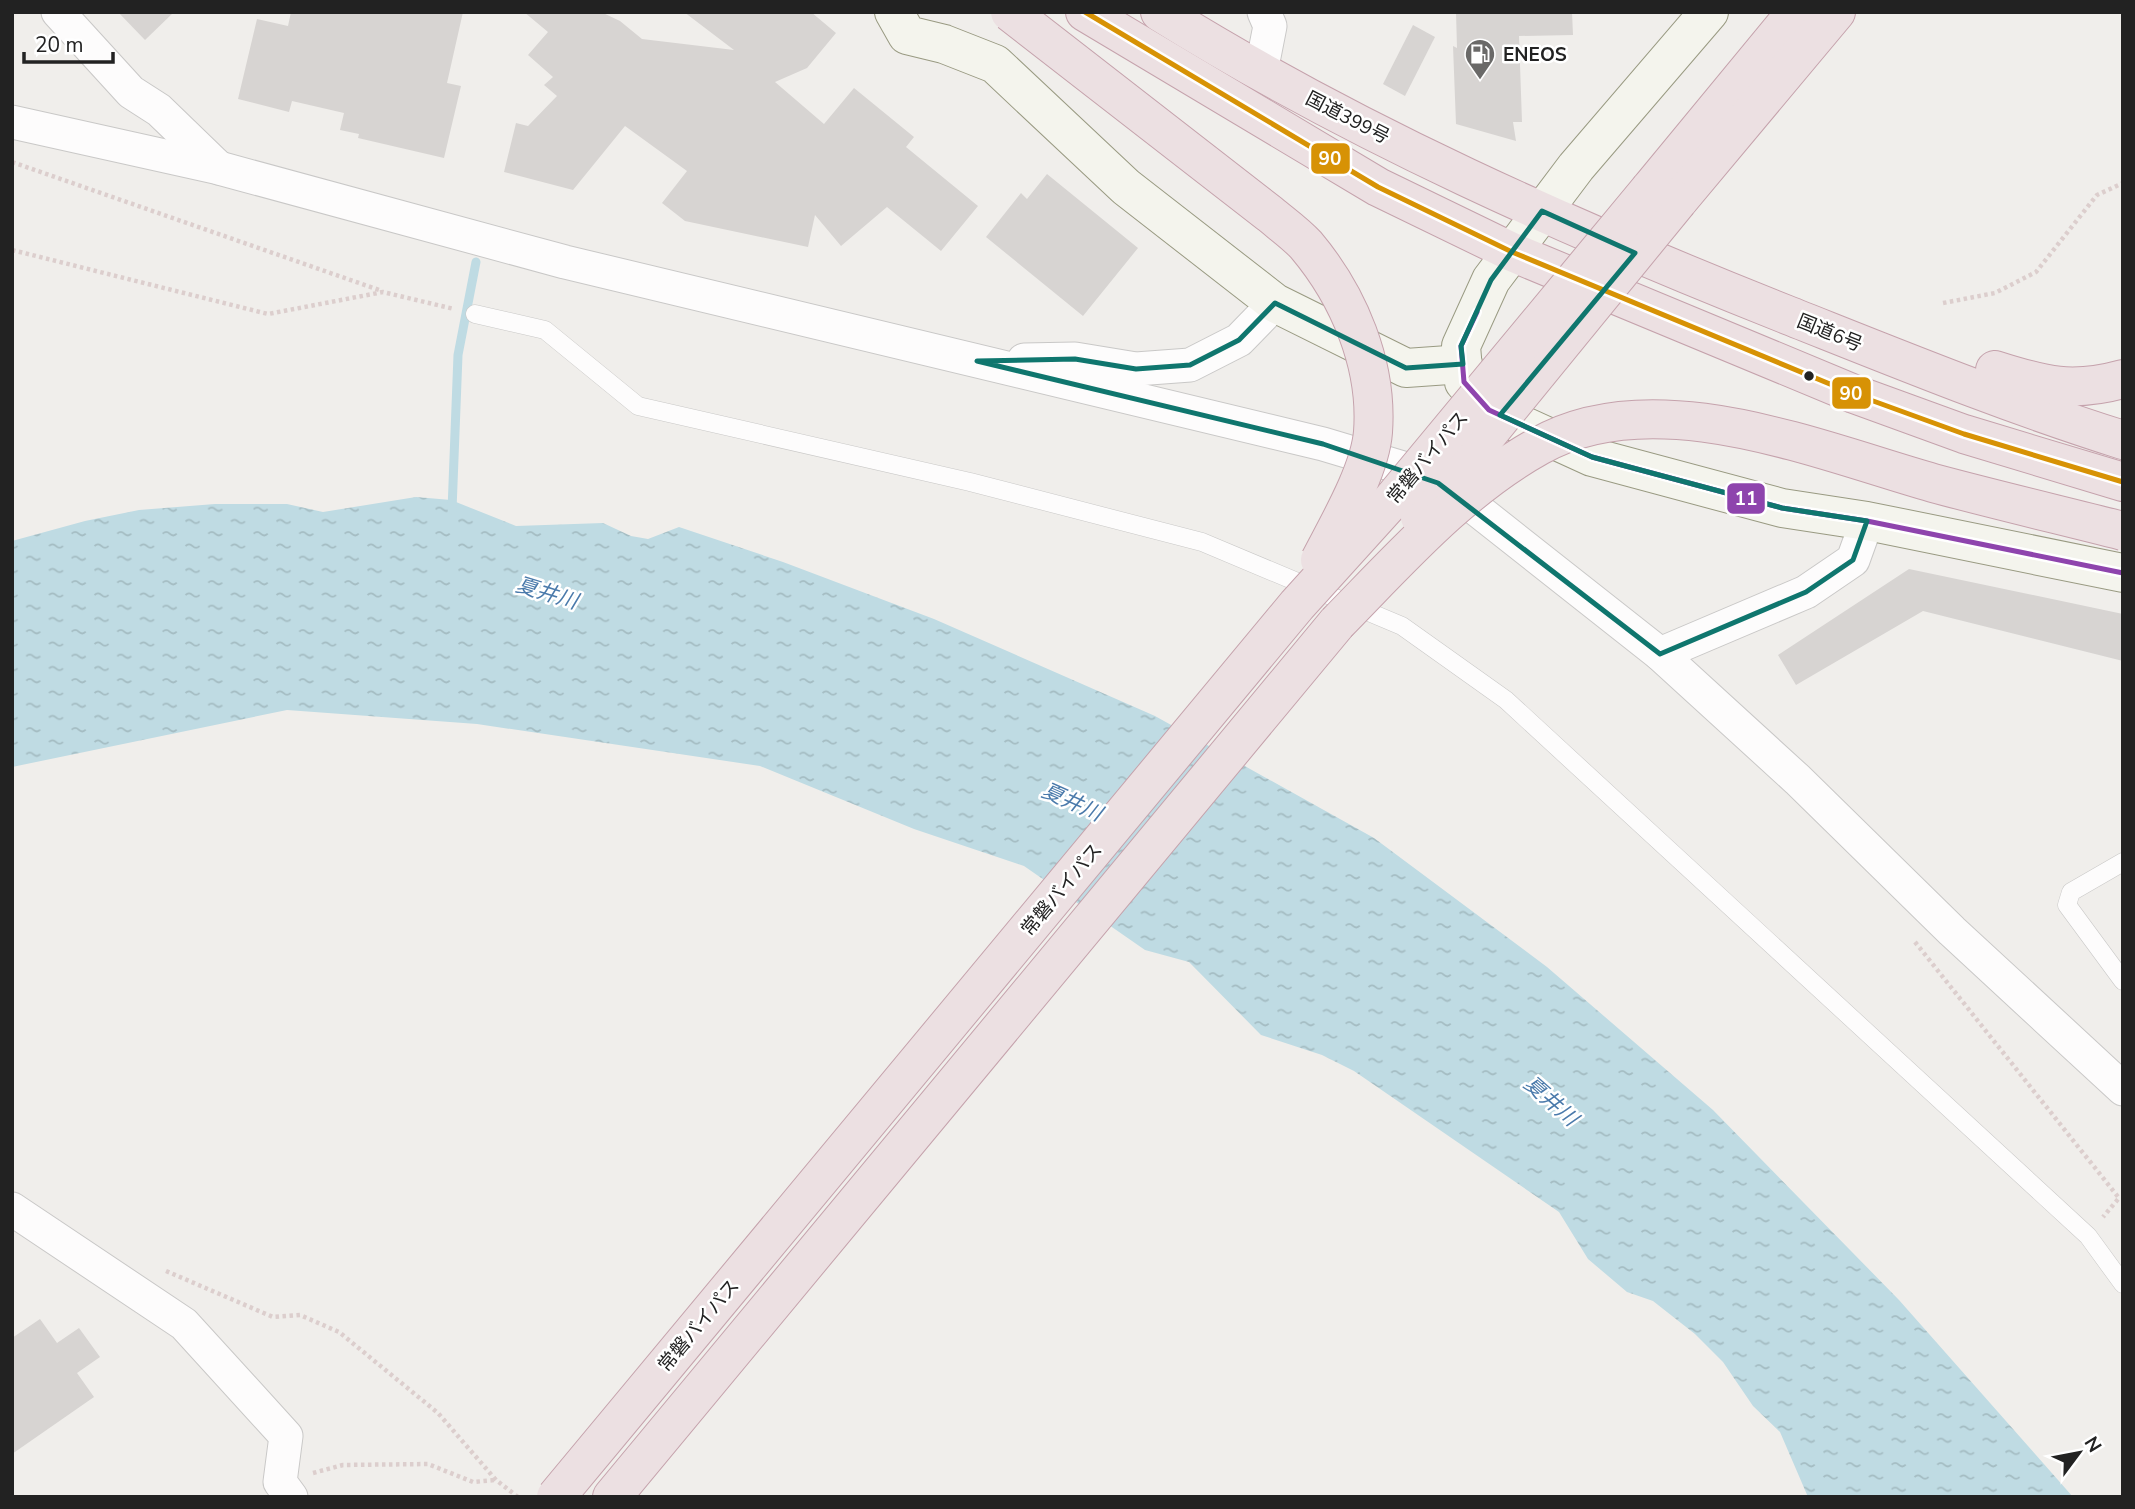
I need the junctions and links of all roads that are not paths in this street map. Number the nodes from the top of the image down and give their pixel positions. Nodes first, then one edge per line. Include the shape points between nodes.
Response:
1 (58, 12) edge
2 (894, 12) edge
3 (1010, 12) edge
4 (1085, 12) edge
5 (1160, 12) edge
6 (1264, 12) edge
7 (1709, 12) edge
8 (1796, 12) edge
9 (1836, 12) edge
10 (1261, 72) junction
11 (12, 122) edge
12 (219, 168) junction
13 (1664, 195) junction
14 (1542, 211) junction
15 (1512, 251) junction
16 (1664, 266) junction
17 (1275, 303) junction
18 (475, 314) dead end
19 (977, 361) junction
20 (1463, 364) junction
21 (2123, 379) edge
22 (2123, 440) edge
23 (2123, 482) edge
24 (1867, 521) junction
25 (2123, 531) edge
26 (2123, 573) edge
27 (1297, 605) junction
28 (1337, 623) junction
29 (1660, 654) junction
30 (2123, 862) edge
31 (2123, 981) edge
32 (2123, 1089) edge
33 (12, 1209) edge
34 (2123, 1284) edge
35 (285, 1490) edge
36 (556, 1497) edge
37 (612, 1497) edge

1 - 12 street via 131,92 159,110
2 - 17 street via 907,35 995,64 1126,187
3 - 27 highway, bridge via 1305,244 1355,323 1370,372 1373,433 1355,490
4 - 15 highway via 1378,187
5 - 10 highway, 国道399号
6 - 10 street via 1270,26
7 - 14 street
8 - 13 highway
9 - 13 highway
10 - 14 highway, 国道399号
11 - 12 street
12 - 19 street via 565,262
13 - 27 highway, 常磐バイパス, bridge
13 - 28 highway, 常磐バイパス, bridge
14 - 15 street
14 - 16 highway, 国道6号
15 - 20 street via 1491,280 1461,346
15 - 23 highway via 1854,394 1964,434
16 - 21 highway via 2036,383 2077,388
16 - 22 highway, 国道6号 via 1873,349
17 - 19 street via 1238,340 1190,365 1136,369 1075,359
17 - 20 street via 1406,368
18 - 34 lane via 545,330 638,406 970,482 1202,542 1402,626 1506,700 2088,1236
19 - 29 street via 1323,444 1438,483
20 - 24 street via 1464,382 1489,410 1592,457 1782,508
24 - 26 street
24 - 29 street via 1853,559 1806,592
25 - 28 highway, bridge via 1763,434 1716,425 1621,420 1582,428 1540,445 1494,476 1435,524
27 - 36 highway, 常磐バイパス, bridge
28 - 37 highway, 常磐バイパス
29 - 32 street
30 - 31 lane via 2071,892 2067,905
33 - 35 street via 184,1324 286,1436

